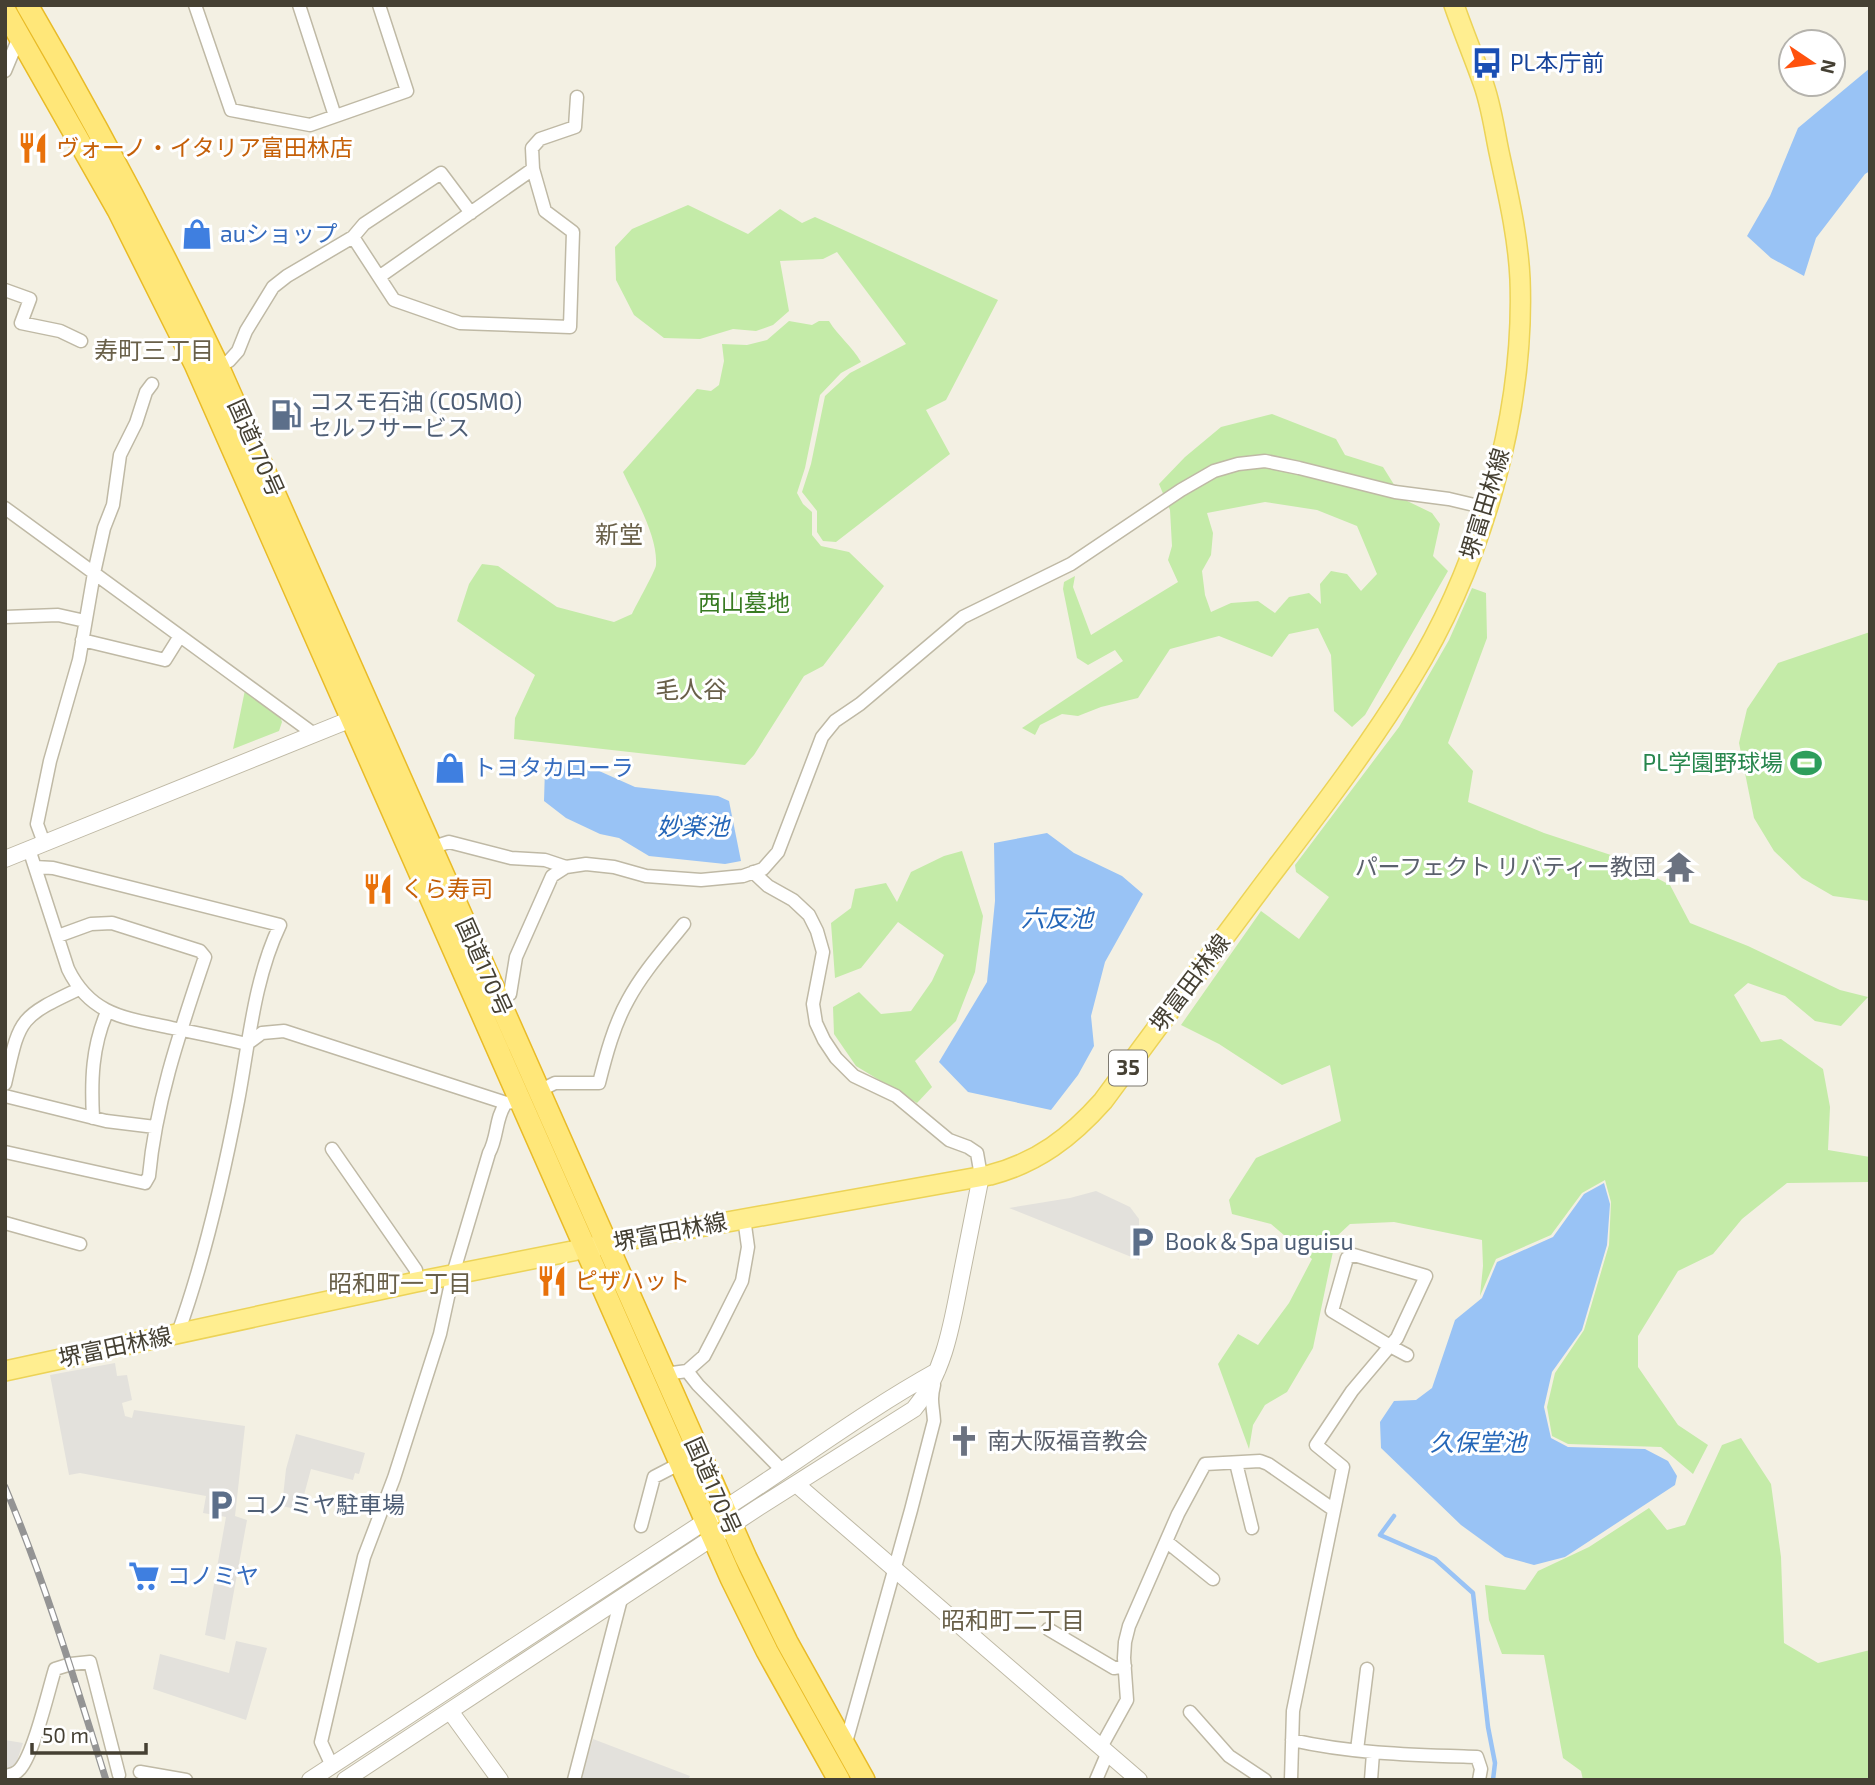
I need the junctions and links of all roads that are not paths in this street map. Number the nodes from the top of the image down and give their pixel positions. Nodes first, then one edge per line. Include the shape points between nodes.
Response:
1 (195, 5) edge
2 (299, 5) edge
3 (379, 5) edge
4 (1454, 5) edge
5 (29, 7) edge
6 (5, 11) edge
7 (20, 35) junction
8 (5, 71) edge
9 (577, 97) dead end
10 (335, 116) junction
11 (533, 169) junction
12 (471, 213) junction
13 (353, 237) junction
14 (379, 277) junction
15 (5, 290) edge
16 (81, 341) dead end
17 (209, 370) junction
18 (152, 384) dead end
19 (5, 508) edge
20 (1487, 508) junction
21 (94, 573) junction
22 (5, 617) edge
23 (85, 621) junction
24 (180, 636) junction
25 (82, 639) junction
26 (371, 711) junction
27 (351, 719) junction
28 (314, 734) junction
29 (37, 846) junction
30 (430, 848) junction
31 (5, 859) edge
32 (35, 867) junction
33 (566, 867) junction
34 (753, 872) junction
35 (684, 924) dead end
36 (58, 936) junction
37 (79, 989) junction
38 (489, 1003) junction
39 (107, 1012) junction
40 (181, 1030) junction
41 (247, 1044) junction
42 (5, 1084) edge
43 (5, 1096) edge
44 (522, 1098) junction
45 (93, 1118) junction
46 (155, 1127) junction
47 (332, 1149) dead end
48 (5, 1152) edge
49 (981, 1176) junction
50 (744, 1218) junction
51 (5, 1223) edge
52 (80, 1244) dead end
53 (607, 1244) junction
54 (585, 1248) junction
55 (453, 1275) junction
56 (416, 1282) junction
57 (178, 1333) junction
58 (1390, 1346) junction
59 (1407, 1355) dead end
60 (5, 1371) edge
61 (687, 1371) junction
62 (937, 1371) junction
63 (666, 1374) junction
64 (1236, 1463) junction
65 (679, 1464) junction
66 (782, 1470) junction
67 (796, 1484) junction
68 (1334, 1510) junction
69 (727, 1517) junction
70 (641, 1525) dead end
71 (1252, 1528) dead end
72 (709, 1529) junction
73 (1167, 1542) junction
74 (894, 1568) junction
75 (1213, 1579) dead end
76 (621, 1599) junction
77 (1048, 1629) dead end
78 (1125, 1666) junction
79 (1367, 1669) dead end
80 (450, 1711) junction
81 (1190, 1712) dead end
82 (1292, 1740) junction
83 (845, 1746) junction
84 (1104, 1750) junction
85 (1357, 1750) junction
86 (1373, 1752) junction
87 (332, 1766) junction
88 (140, 1772) dead end
89 (120, 1775) dead end
90 (5, 1776) edge
91 (837, 1778) edge
92 (186, 1780) edge
93 (310, 1780) edge
94 (345, 1780) edge
95 (500, 1780) edge
96 (573, 1780) edge
97 (864, 1780) edge
98 (1096, 1780) edge
99 (1139, 1780) edge
100 (1265, 1780) edge
101 (1291, 1780) edge
102 (1371, 1780) edge
103 (1479, 1780) edge

1 - 10 street via 231,110 310,125
2 - 10 street
3 - 10 street via 407,91
4 - 20 main road, 堺富田林線 / 35 via 1493,120 1515,227 1520,279 1514,380
5 - 7 street
5 - 17 highway, 国道170号 via 138,203
6 - 7 highway, 国道170号
7 - 8 street
7 - 17 highway, 国道170号
9 - 11 street via 575,127 540,139 531,148
11 - 12 street
11 - 14 street via 545,211 573,232 570,327 460,323 394,300
12 - 13 street via 441,173 364,224
12 - 14 street
13 - 14 street
13 - 17 street via 273,287 238,351
15 - 16 street via 30,299 21,323 60,331
17 - 26 highway, 国道170号
17 - 27 highway, 国道170号
18 - 21 street via 120,455 113,505
19 - 21 street
20 - 34 street via 1265,461 1214,471 1071,564 963,617 835,721 822,737 778,852 763,869
20 - 49 main road, 堺富田林線 / 35 via 1444,618 1412,677 1306,830 1103,1101 1080,1128 1040,1156
21 - 23 street
21 - 24 street
22 - 23 street via 58,615
23 - 25 street
24 - 25 street via 165,660
24 - 28 street
25 - 29 street via 50,761
26 - 27 street
26 - 30 highway, 国道170号
27 - 28 street
27 - 38 highway, 国道170号
28 - 29 street
29 - 31 street
29 - 32 street
30 - 33 street via 449,842
30 - 38 highway, 国道170号
32 - 36 street
32 - 41 street via 281,925
33 - 34 street via 586,864 646,876 701,880
33 - 38 street via 552,876 516,957 510,994
34 - 49 street via 793,900 809,915 817,932 822,952 813,1004 816,1023 836,1058 854,1076 896,1096 949,1140 976,1153
35 - 44 street via 628,999 599,1083 555,1083
36 - 37 street
36 - 40 street via 112,922 200,951 205,957
37 - 39 street
37 - 42 street via 38,1009 23,1022
38 - 44 highway, 国道170号
39 - 40 street
39 - 45 street via 92,1065
40 - 41 street
40 - 46 street
41 - 44 street via 262,1032 285,1031
41 - 57 street via 210,1230
43 - 45 street
44 - 53 highway, 国道170号
44 - 54 highway, 国道170号
44 - 55 street via 498,1119
45 - 46 street
46 - 48 street via 145,1183
47 - 56 street via 416,1270
49 - 50 main road, 堺富田林線 / 35
49 - 62 street via 951,1329
50 - 53 main road, 堺富田林線 / 35
50 - 61 street via 748,1247 742,1281 704,1356
51 - 52 street
53 - 54 main road, 堺富田林線 / 35
53 - 63 highway, 国道170号
54 - 55 main road, 堺富田林線 / 35
54 - 65 highway, 国道170号
55 - 56 main road, 堺富田林線 / 35
55 - 87 street via 440,1335 364,1557 321,1742
56 - 57 main road, 堺富田林線 / 35
57 - 60 main road, 堺富田林線 / 35
58 - 58 street via 1426,1276 1354,1255 1347,1258 1332,1311
58 - 59 street
58 - 68 street via 1316,1445 1343,1466
61 - 63 street
61 - 66 street
62 - 66 street via 874,1407
62 - 67 street via 914,1409
62 - 74 street via 930,1399 934,1421
63 - 69 highway, 国道170号
64 - 68 street via 1268,1464
64 - 71 street
64 - 73 street via 1205,1464
65 - 70 street via 654,1477
65 - 72 highway, 国道170号
66 - 69 street
67 - 69 street
67 - 74 street
68 - 82 street via 1293,1711
69 - 72 street
69 - 83 highway, 国道170号 via 787,1642
72 - 76 street
72 - 87 street
72 - 91 highway, 国道170号 via 767,1651
73 - 75 street
73 - 78 street via 1129,1626
74 - 83 street
74 - 84 street
76 - 80 street
76 - 96 street
77 - 78 street via 1114,1668
78 - 84 street via 1127,1700
79 - 85 street
80 - 94 street
80 - 95 street
81 - 100 street via 1229,1756
82 - 85 street
82 - 101 street
83 - 91 street
83 - 97 highway, 国道170号
84 - 98 street
84 - 99 street
85 - 86 street
86 - 102 street
86 - 103 street via 1477,1757
87 - 93 street
88 - 92 street
89 - 90 street via 90,1662 55,1669 24,1764 15,1774

